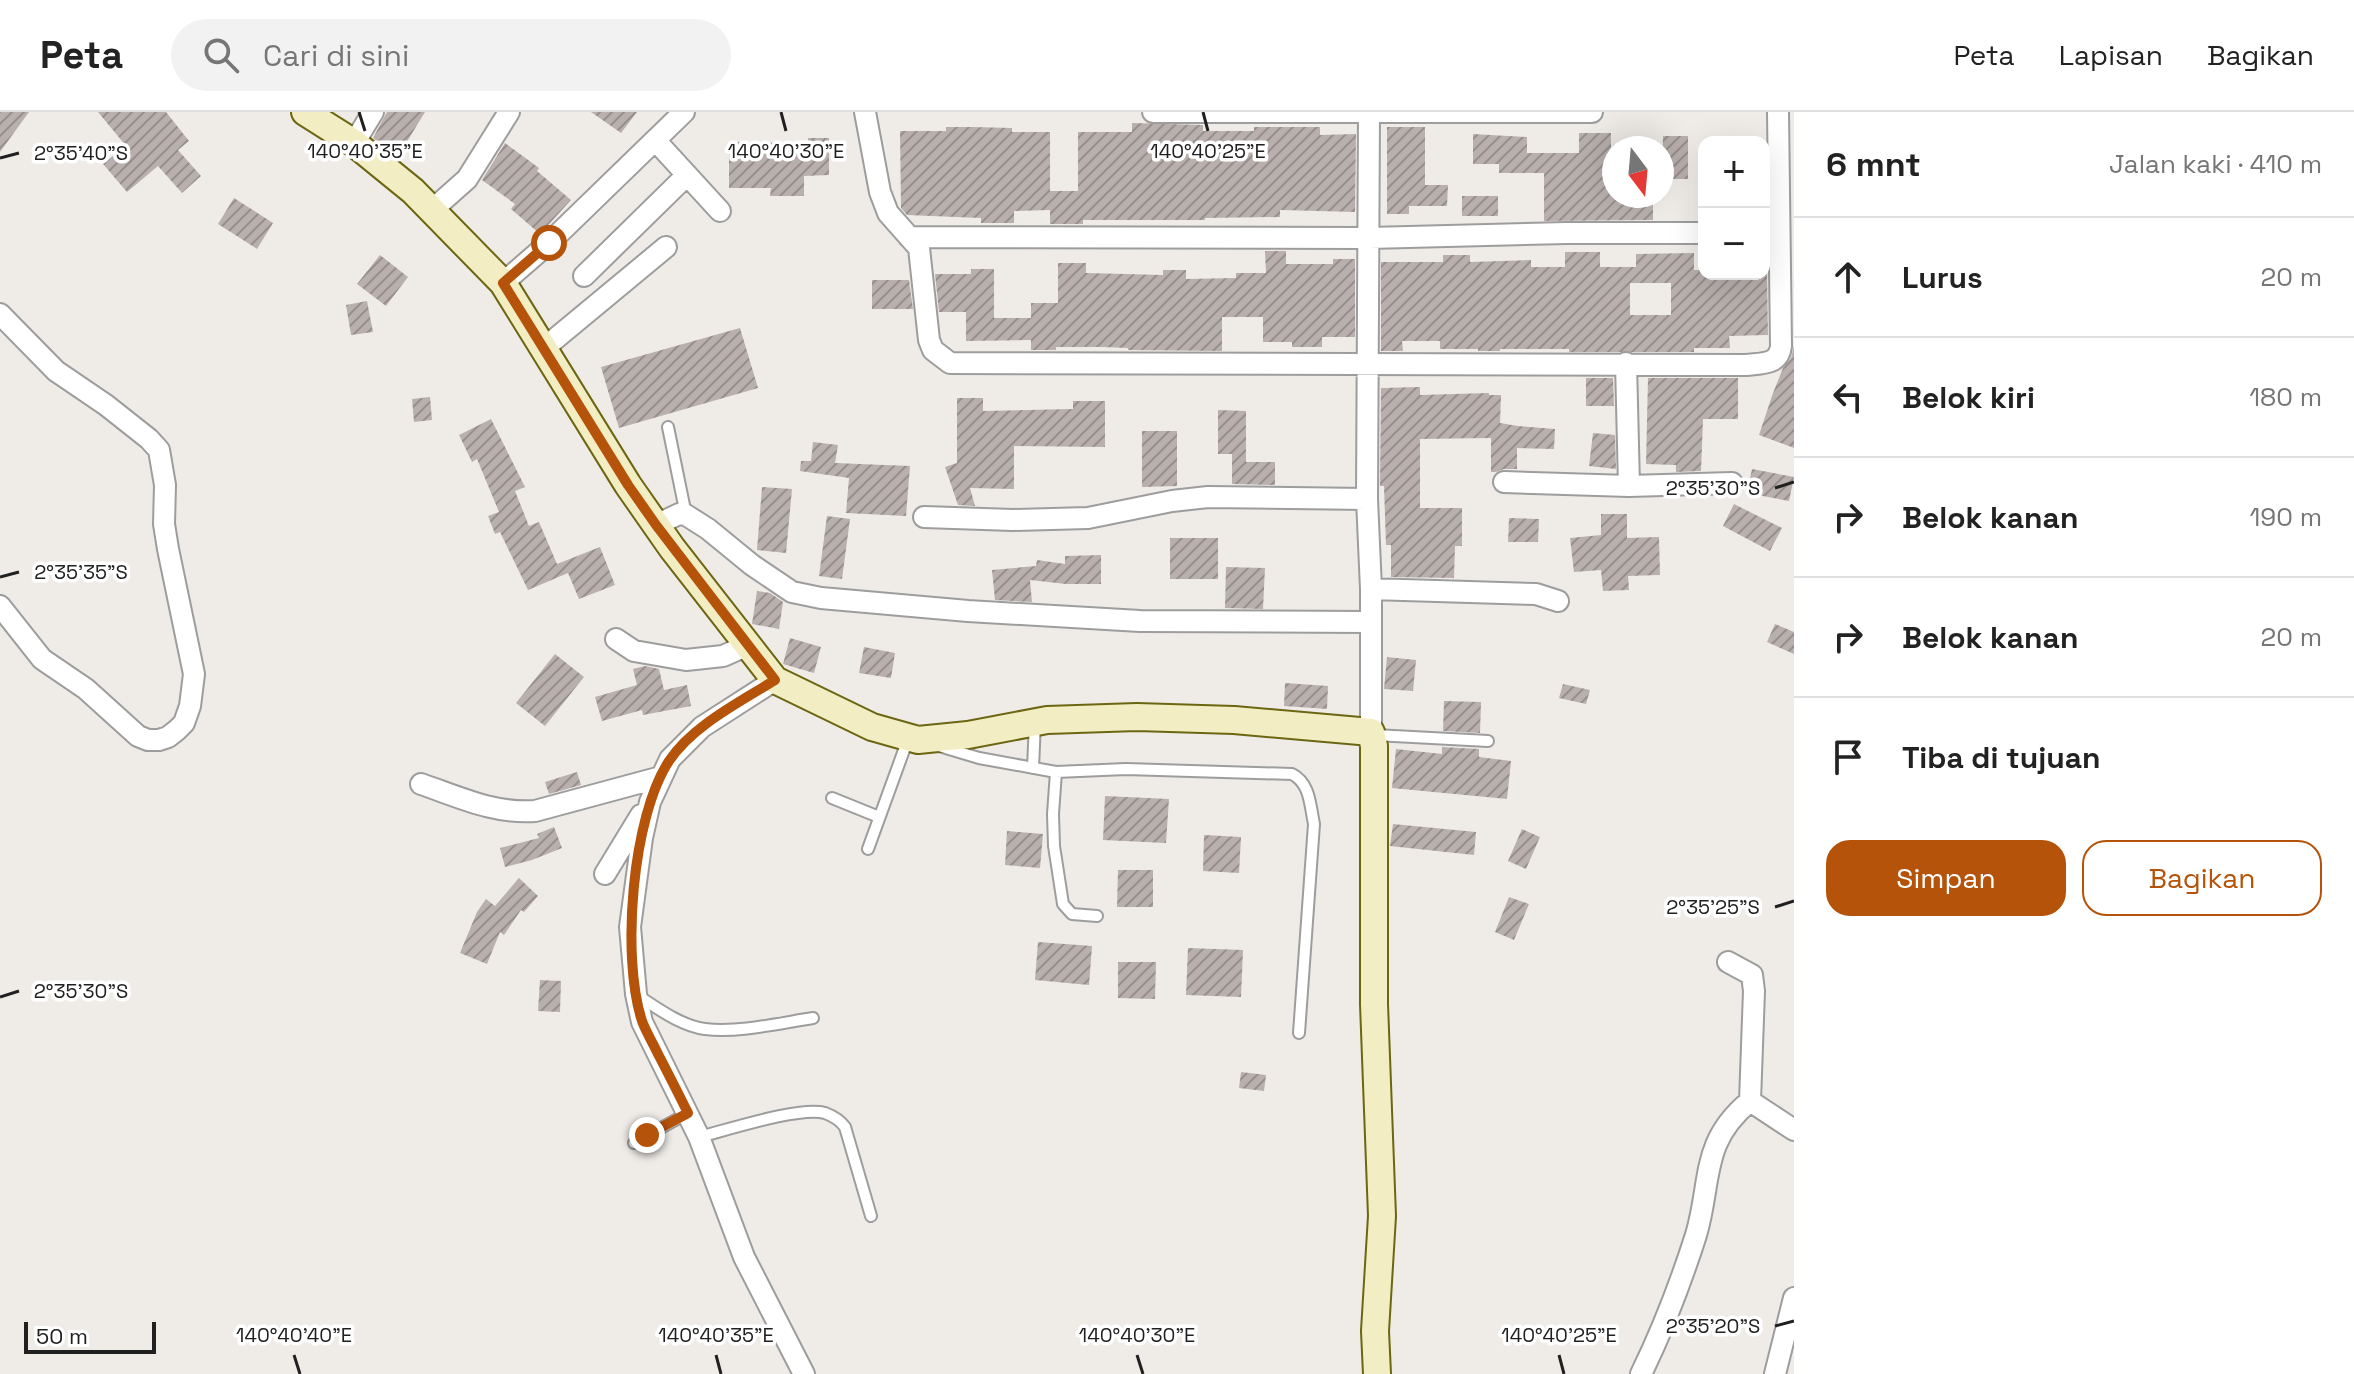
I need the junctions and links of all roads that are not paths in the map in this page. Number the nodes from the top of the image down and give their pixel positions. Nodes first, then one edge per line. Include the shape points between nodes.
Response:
1 (305, 112) edge
2 (373, 112) edge
3 (509, 112) edge
4 (684, 112) edge
5 (865, 112) edge
6 (1153, 112) edge
7 (1592, 112) edge
8 (1778, 112) edge
9 (1369, 113) edge
10 (655, 140) junction
11 (354, 143) junction
12 (687, 175) junction
13 (431, 211) junction
14 (720, 211) dead end
15 (1698, 233) edge
16 (1779, 233) edge
17 (909, 237) junction
18 (1369, 238) junction
19 (666, 247) dead end
20 (584, 276) dead end
21 (503, 283) junction
22 (0, 314) edge
23 (543, 349) junction
24 (1626, 363) junction
25 (1368, 364) junction
26 (668, 427) dead end
27 (1504, 482) dead end
28 (1732, 483) dead end
29 (1629, 486) junction
30 (1367, 499) junction
31 (686, 515) junction
32 (924, 517) dead end
33 (656, 525) junction
34 (1371, 589) junction
35 (1558, 601) dead end
36 (0, 606) edge
37 (1370, 622) junction
38 (616, 639) dead end
39 (748, 645) junction
40 (775, 680) junction
41 (1035, 722) junction
42 (1372, 733) junction
43 (913, 738) junction
44 (1488, 741) dead end
45 (1033, 768) junction
46 (1056, 772) junction
47 (661, 777) junction
48 (421, 784) dead end
49 (832, 798) dead end
50 (650, 802) junction
51 (879, 817) junction
52 (868, 849) dead end
53 (605, 874) dead end
54 (1097, 916) dead end
55 (1728, 962) dead end
56 (636, 994) junction
57 (813, 1018) dead end
58 (1299, 1033) dead end
59 (1750, 1101) junction
60 (688, 1113) junction
61 (1794, 1130) edge
62 (699, 1137) junction
63 (634, 1143) dead end
64 (871, 1216) dead end
65 (1794, 1298) edge
66 (1789, 1336) edge
67 (804, 1374) edge
68 (1377, 1374) edge
69 (1641, 1374) edge
70 (1775, 1374) edge

1 - 11 street
2 - 11 street
3 - 13 street via 467,179
4 - 10 street
5 - 17 street via 880,192 888,213
6 - 9 street
7 - 9 street
8 - 16 street
9 - 18 street
10 - 12 street
10 - 21 street
11 - 13 street
12 - 14 street
12 - 20 street
13 - 21 street
15 - 18 street
16 - 24 street via 1781,346 1776,359 1746,365
17 - 18 street
17 - 25 street via 919,248 929,340 950,363
18 - 25 street
19 - 23 street
21 - 23 street
22 - 36 street via 56,371 159,450 164,524 194,674 184,723 159,740 138,736 86,689 42,659
23 - 33 street
24 - 25 street
24 - 29 street
25 - 30 street
26 - 31 lane
27 - 29 street
28 - 29 street
30 - 32 street via 1208,497 1088,518
30 - 34 street
31 - 33 street
31 - 37 street via 792,592 821,598 1140,621
33 - 39 street
34 - 35 street via 1536,594
34 - 37 street
37 - 42 street
38 - 39 street via 634,651 686,660 723,656
39 - 40 street
40 - 43 street via 872,727
40 - 47 street via 702,727 670,759
41 - 42 street via 1234,720
41 - 43 street via 968,735
41 - 45 lane
42 - 44 lane
42 - 68 street via 1382,1216
43 - 45 lane
43 - 51 lane
45 - 46 lane
46 - 54 lane via 1054,846 1063,904 1072,914
46 - 58 lane via 1232,771 1302,779 1314,824
47 - 48 street via 516,812
47 - 50 street
49 - 51 lane
50 - 53 street
50 - 56 street via 630,927
51 - 52 lane
55 - 59 street via 1752,975
56 - 57 lane via 668,1015 704,1029
56 - 60 street via 642,1022
59 - 61 street
59 - 69 street via 1732,1115 1712,1153 1697,1232
60 - 62 street
60 - 63 lane
62 - 64 lane via 810,1112 841,1120
62 - 67 street via 744,1257
65 - 66 street
66 - 70 street

